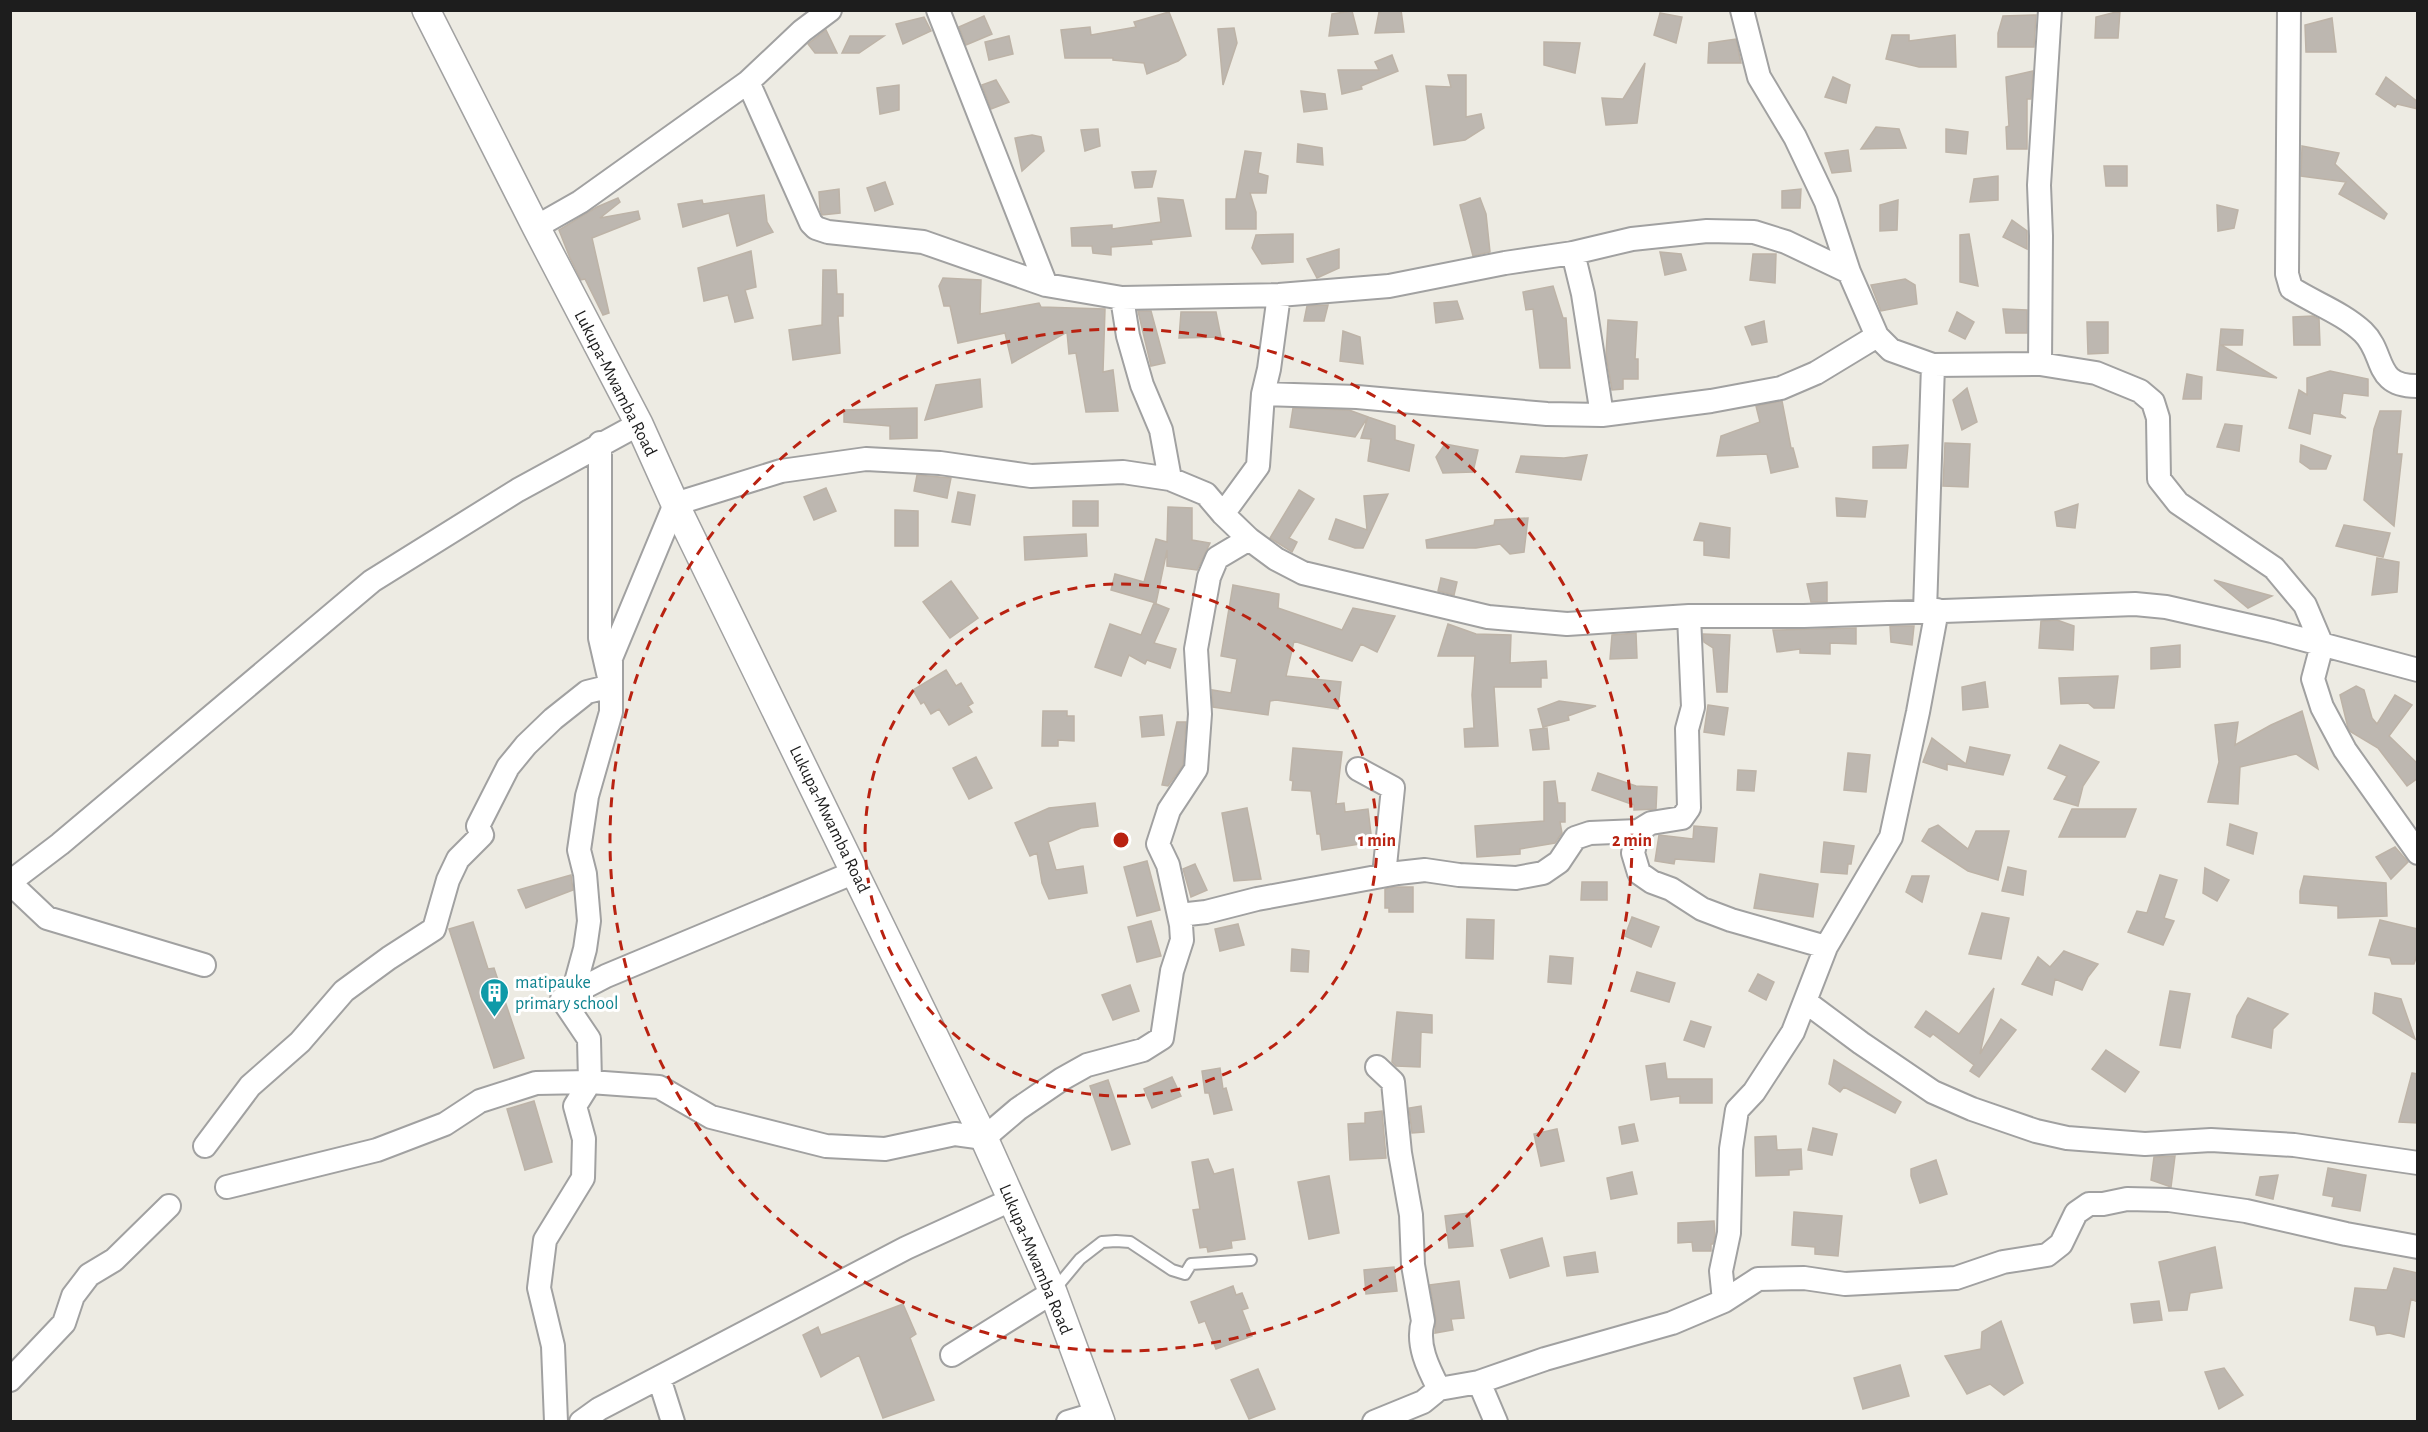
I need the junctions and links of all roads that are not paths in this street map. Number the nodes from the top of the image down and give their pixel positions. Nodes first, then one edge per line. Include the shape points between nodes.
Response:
1 (426, 10) edge
2 (830, 10) edge
3 (938, 10) edge
4 (1742, 10) edge
5 (2050, 10) edge
6 (2289, 10) edge
7 (748, 82) junction
8 (536, 227) junction
9 (1573, 253) junction
10 (1849, 272) junction
11 (1047, 285) junction
12 (1279, 295) junction
13 (1122, 298) junction
14 (1877, 336) junction
15 (2040, 364) junction
16 (1933, 365) junction
17 (2418, 386) edge
18 (1263, 394) junction
19 (1602, 415) junction
20 (639, 424) junction
21 (600, 443) junction
22 (1170, 479) junction
23 (675, 504) junction
24 (1223, 514) junction
25 (1250, 539) junction
26 (1931, 611) junction
27 (1689, 616) junction
28 (2322, 645) junction
29 (2418, 670) edge
30 (611, 686) junction
31 (1358, 769) dead end
32 (1638, 831) junction
33 (2418, 853) edge
34 (855, 872) junction
35 (1384, 875) junction
36 (10, 882) edge
37 (1179, 915) junction
38 (1826, 947) junction
39 (204, 965) dead end
40 (573, 993) junction
41 (1806, 1002) junction
42 (1377, 1066) dead end
43 (590, 1082) junction
44 (984, 1137) junction
45 (205, 1146) dead end
46 (2418, 1162) edge
47 (227, 1187) dead end
48 (1011, 1200) junction
49 (169, 1206) dead end
50 (2418, 1247) edge
51 (1251, 1260) dead end
52 (1053, 1292) junction
53 (1724, 1301) junction
54 (952, 1355) dead end
55 (659, 1378) junction
56 (10, 1380) edge
57 (1479, 1382) junction
58 (1439, 1389) junction
59 (1100, 1417) edge
60 (556, 1422) edge
61 (581, 1422) edge
62 (673, 1422) edge
63 (1068, 1422) edge
64 (1374, 1422) edge
65 (1496, 1422) edge

1 - 8 street, Lukupa-Mwamba Road
2 - 7 street
3 - 11 street
4 - 10 street via 1759,77 1796,137 1826,202
5 - 15 street via 2039,185
6 - 17 street via 2287,262 2291,288 2364,332 2384,374 2393,382
7 - 8 street via 580,202
7 - 11 street via 816,228 923,242
8 - 20 street, Lukupa-Mwamba Road
9 - 10 street via 1632,239 1707,231 1754,232 1786,242
9 - 12 street via 1389,286
9 - 19 street
10 - 14 street
11 - 13 street
12 - 13 street
12 - 18 street
13 - 22 street via 1128,336 1142,385 1161,430
14 - 16 street via 1891,350
14 - 19 street via 1816,373 1781,388
15 - 16 street
15 - 28 street via 2096,373 2140,391 2153,402 2158,418 2159,479 2168,492 2178,503 2274,568 2305,605
16 - 26 street
18 - 19 street
18 - 24 street via 1258,466
20 - 21 street
20 - 23 street, Lukupa-Mwamba Road
21 - 30 street via 600,638
21 - 36 street via 372,581
22 - 23 street via 1123,472 1031,476 940,463 866,459 781,471
22 - 24 street via 1206,494
23 - 30 street via 611,658
23 - 34 street, Lukupa-Mwamba Road
24 - 25 street
25 - 27 street via 1303,573 1488,617 1567,624
25 - 37 street via 1216,558 1209,577 1196,649 1200,714 1196,769 1169,810 1158,844 1168,865
26 - 27 street
26 - 28 street via 2135,604 2166,607
26 - 38 street via 1918,712 1891,837
27 - 32 street via 1693,707 1687,729 1689,808 1682,818 1651,824
28 - 29 street
28 - 33 street via 2313,679 2322,707 2344,750
30 - 40 street via 611,712 587,796 579,850 589,921
30 - 45 street via 587,692 553,718 508,766 478,826 482,835 458,859 448,880 434,929 344,991 300,1042 250,1086
31 - 35 street via 1393,788
32 - 35 street via 1590,833 1575,838 1559,862 1543,873 1516,878 1425,870
32 - 38 street via 1633,854 1639,873 1652,882 1731,920
34 - 40 street
34 - 44 street, Lukupa-Mwamba Road
35 - 37 street
36 - 39 street via 47,918
37 - 44 street via 1182,940 1162,1038 1143,1050 1088,1065 1062,1079
38 - 41 street
40 - 43 street via 562,999 589,1039
41 - 46 street via 1933,1092 2036,1131 2145,1143 2220,1140 2283,1144
41 - 53 street via 1793,1032 1755,1092 1737,1110 1731,1149 1729,1233 1720,1271
42 - 58 street via 1393,1082 1423,1321 1423,1354
43 - 44 street via 659,1087 711,1117 826,1146 885,1149 956,1134
43 - 47 street via 536,1083 480,1101 445,1124 377,1150
43 - 60 street via 575,1106 584,1139 583,1178 545,1240 539,1288 553,1346
44 - 48 street, Lukupa-Mwamba Road
48 - 52 street, Lukupa-Mwamba Road
48 - 55 street via 906,1248
49 - 56 street via 114,1260 89,1275 73,1296 64,1323
50 - 53 street via 2246,1211 2169,1200 2127,1199 2089,1204 2076,1214 2061,1244 2047,1255 2003,1262 1956,1278 1845,1284 1804,1278 1758,1279
51 - 52 lane via 1191,1264 1185,1274 1130,1242 1102,1242 1080,1259
52 - 54 street
52 - 59 street, Lukupa-Mwamba Road
53 - 57 street via 1672,1323
55 - 61 street
55 - 62 street
57 - 58 street
57 - 65 street
58 - 64 street via 1423,1402
59 - 63 street

